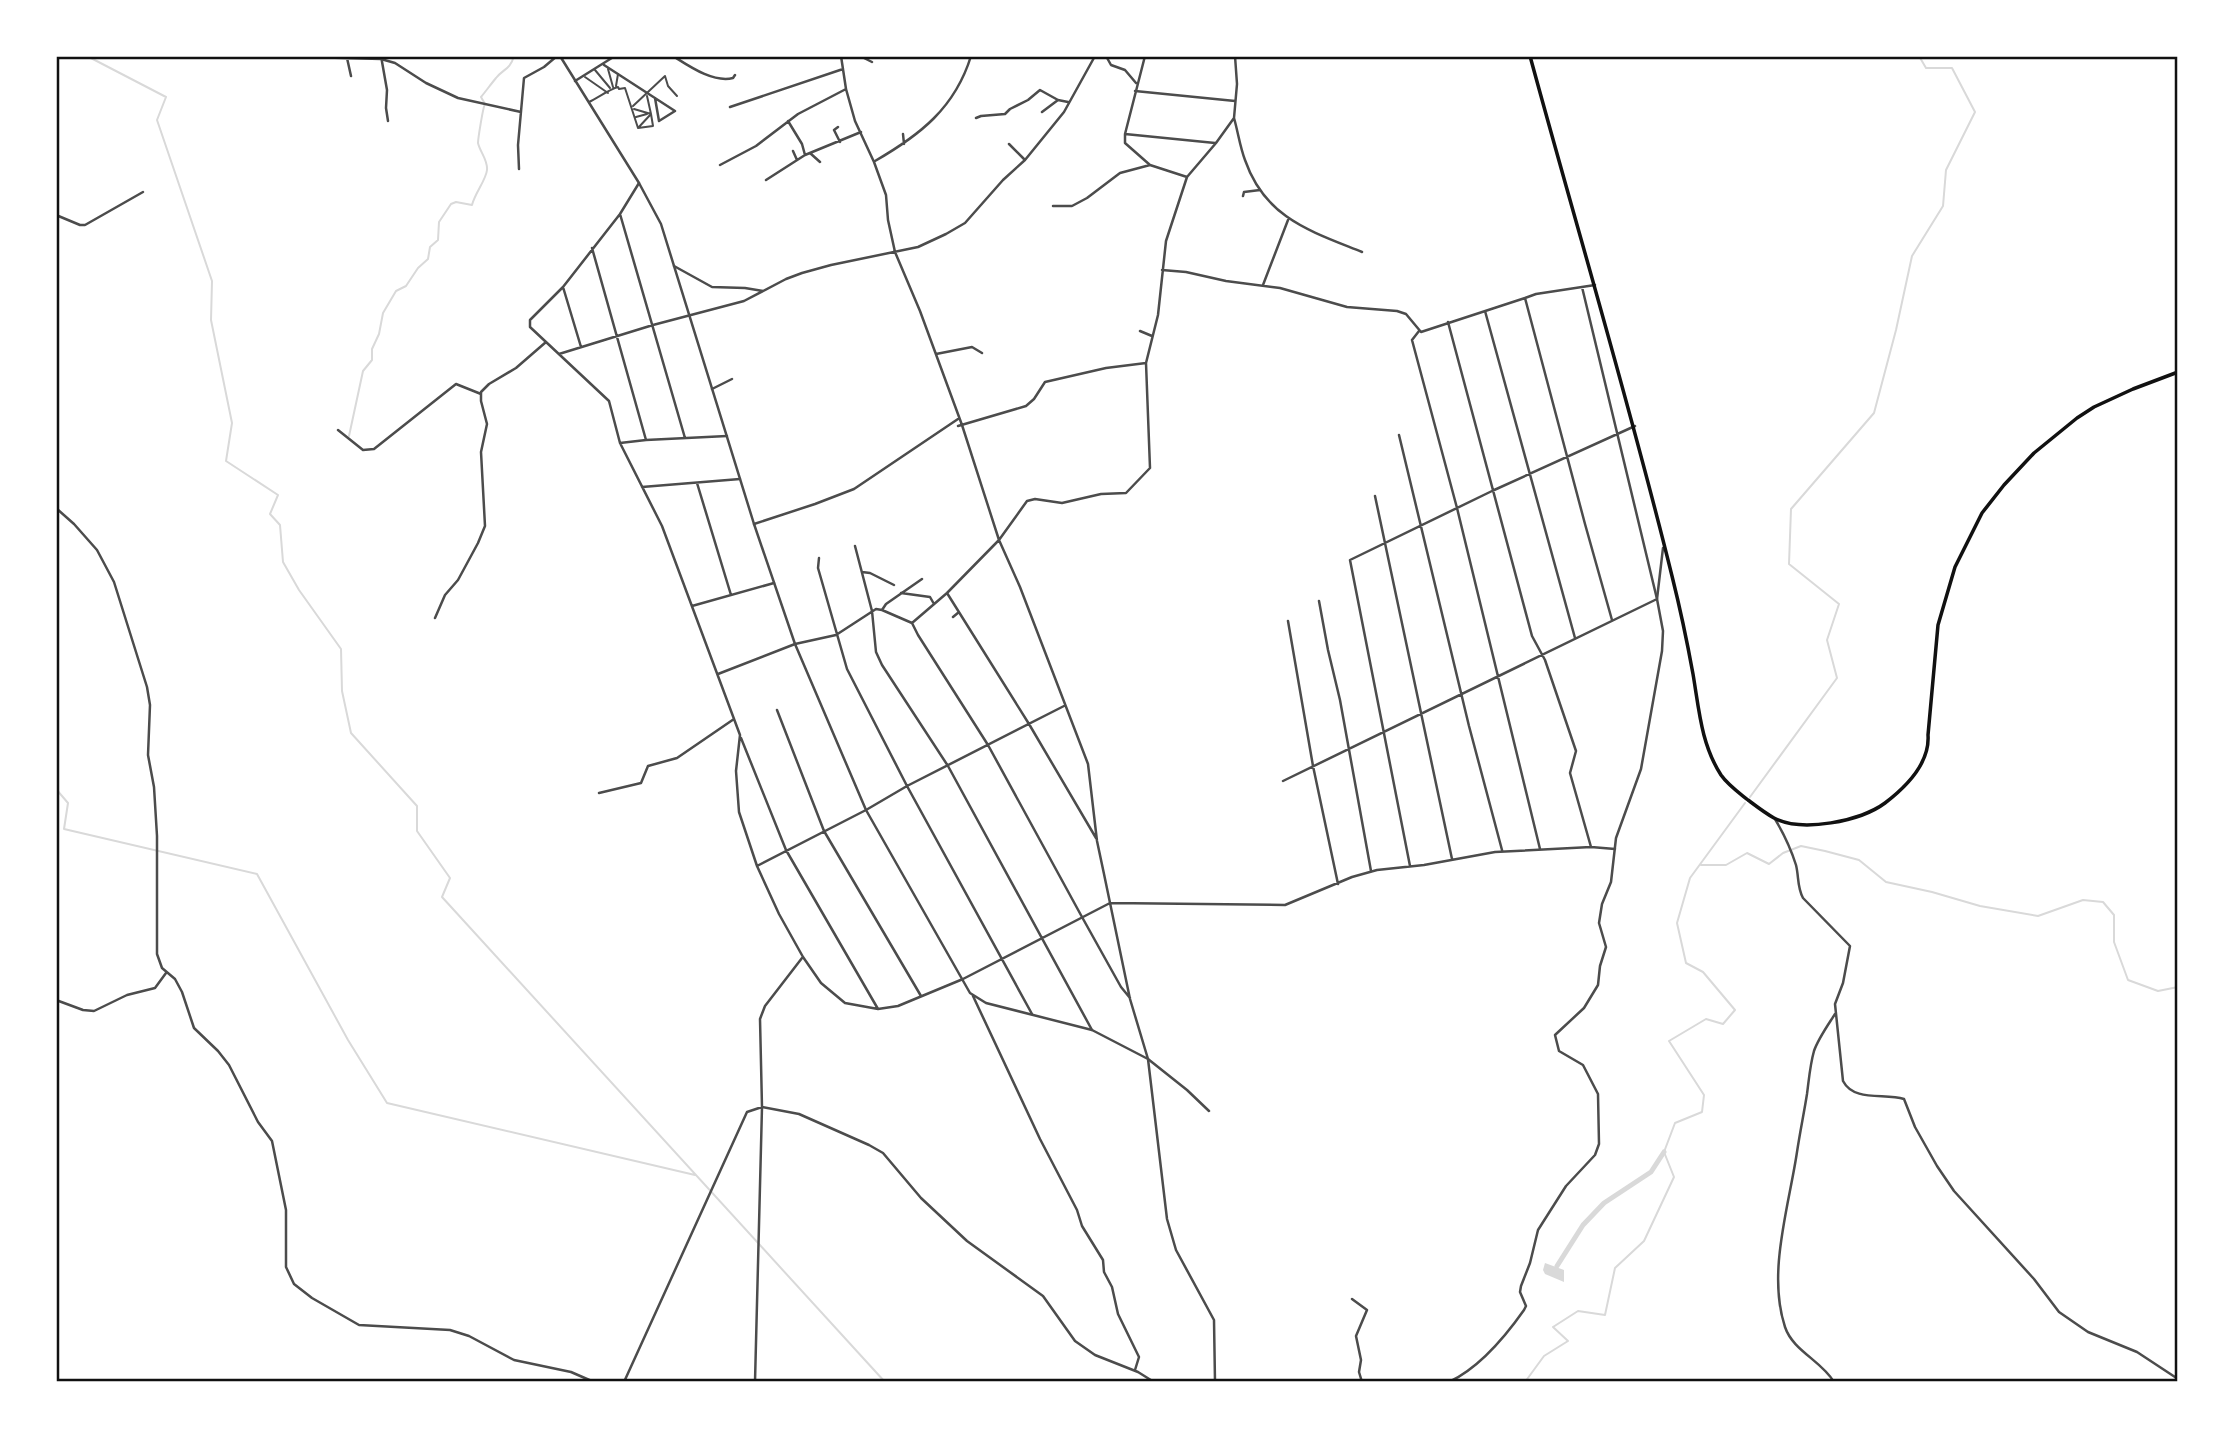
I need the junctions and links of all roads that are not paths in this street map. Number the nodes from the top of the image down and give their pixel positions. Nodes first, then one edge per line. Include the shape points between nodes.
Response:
1 (559, 56) edge
2 (615, 56) edge
3 (673, 56) edge
4 (841, 56) edge
5 (860, 56) edge
6 (971, 56) edge
7 (1095, 56) edge
8 (1106, 56) edge
9 (1145, 56) edge
10 (1219, 56) edge
11 (1235, 56) edge
12 (1530, 56) edge
13 (307, 57) edge
14 (347, 58) junction
15 (381, 58) edge
16 (610, 58) edge
17 (872, 62) dead end
18 (606, 66) junction
19 (843, 69) junction
20 (595, 70) junction
21 (618, 74) junction
22 (735, 75) dead end
23 (351, 76) dead end
24 (584, 76) junction
25 (575, 81) junction
26 (657, 84) junction
27 (1137, 84) junction
28 (613, 88) junction
29 (652, 88) junction
30 (661, 88) dead end
31 (846, 89) junction
32 (658, 92) dead end
33 (1135, 92) junction
34 (608, 93) junction
35 (647, 94) junction
36 (677, 96) dead end
37 (655, 98) junction
38 (1058, 100) junction
39 (1235, 101) junction
40 (588, 102) junction
41 (1068, 102) junction
42 (730, 107) dead end
43 (632, 108) junction
44 (521, 112) junction
45 (1042, 112) dead end
46 (650, 114) junction
47 (635, 117) junction
48 (976, 118) dead end
49 (1234, 118) junction
50 (388, 121) dead end
51 (788, 121) junction
52 (838, 127) dead end
53 (638, 128) junction
54 (861, 132) junction
55 (903, 134) dead end
56 (1125, 134) junction
57 (840, 142) junction
58 (1216, 143) junction
59 (904, 144) junction
60 (1009, 144) dead end
61 (793, 151) dead end
62 (810, 153) junction
63 (805, 155) junction
64 (797, 160) junction
65 (1025, 160) junction
66 (820, 162) dead end
67 (874, 162) junction
68 (720, 165) dead end
69 (1150, 165) junction
70 (519, 169) dead end
71 (1187, 177) junction
72 (766, 180) dead end
73 (639, 183) junction
74 (1260, 190) junction
75 (143, 192) dead end
76 (1243, 196) dead end
77 (1053, 206) dead end
78 (620, 214) junction
79 (56, 215) edge
80 (1288, 220) junction
81 (592, 248) junction
82 (895, 252) junction
83 (1362, 252) dead end
84 (674, 266) junction
85 (1162, 271) junction
86 (1263, 285) junction
87 (1595, 285) junction
88 (562, 287) junction
89 (1583, 287) junction
90 (763, 291) junction
91 (1525, 298) junction
92 (1485, 311) junction
93 (690, 316) junction
94 (1448, 323) junction
95 (653, 326) junction
96 (1140, 331) dead end
97 (1419, 331) junction
98 (618, 336) junction
99 (1152, 336) junction
100 (546, 342) junction
101 (581, 347) junction
102 (982, 353) dead end
103 (559, 354) junction
104 (936, 354) junction
105 (1146, 363) junction
106 (2178, 372) edge
107 (732, 379) dead end
108 (712, 389) junction
109 (481, 394) junction
110 (958, 418) junction
111 (960, 425) junction
112 (1635, 426) junction
113 (338, 430) dead end
114 (1618, 434) junction
115 (1399, 435) dead end
116 (727, 436) junction
117 (685, 438) junction
118 (646, 440) junction
119 (620, 443) junction
120 (1568, 456) junction
121 (1530, 474) junction
122 (741, 479) junction
123 (697, 483) junction
124 (642, 487) junction
125 (1493, 491) junction
126 (1375, 496) dead end
127 (56, 508) edge
128 (1457, 508) junction
129 (754, 524) junction
130 (1420, 526) junction
131 (999, 540) junction
132 (1386, 542) junction
133 (1664, 542) junction
134 (855, 546) dead end
135 (818, 558) dead end
136 (862, 572) junction
137 (922, 579) dead end
138 (774, 583) junction
139 (894, 585) dead end
140 (901, 593) junction
141 (947, 593) junction
142 (731, 595) junction
143 (1657, 599) junction
144 (1319, 601) dead end
145 (934, 604) junction
146 (692, 606) junction
147 (882, 610) junction
148 (872, 611) junction
149 (959, 612) junction
150 (953, 617) dead end
151 (435, 618) dead end
152 (1612, 620) junction
153 (1288, 621) dead end
154 (912, 623) junction
155 (836, 635) junction
156 (1575, 638) junction
157 (795, 644) junction
158 (1541, 655) junction
159 (718, 674) junction
160 (1497, 676) junction
161 (1462, 693) junction
162 (1064, 706) junction
163 (777, 710) dead end
164 (1422, 713) junction
165 (734, 719) junction
166 (1029, 724) junction
167 (1383, 732) junction
168 (740, 735) junction
169 (988, 745) junction
170 (1348, 749) junction
171 (948, 766) junction
172 (1313, 766) junction
173 (1283, 781) dead end
174 (907, 786) junction
175 (599, 793) dead end
176 (866, 810) junction
177 (1775, 819) junction
178 (824, 831) junction
179 (1097, 841) junction
180 (1591, 847) junction
181 (1540, 849) junction
182 (1615, 849) junction
183 (786, 850) junction
184 (1502, 851) junction
185 (1452, 860) junction
186 (757, 866) junction
187 (1411, 866) junction
188 (1371, 871) junction
189 (1338, 884) junction
190 (1110, 903) junction
191 (1082, 917) junction
192 (1042, 939) junction
193 (803, 957) junction
194 (1003, 959) junction
195 (166, 973) junction
196 (963, 979) junction
197 (921, 996) junction
198 (974, 996) junction
199 (1130, 999) junction
200 (56, 1000) edge
201 (878, 1009) junction
202 (1032, 1014) junction
203 (1835, 1014) junction
204 (1092, 1030) junction
205 (1148, 1059) junction
206 (762, 1107) junction
207 (1209, 1111) dead end
208 (1352, 1299) dead end
209 (1135, 1371) junction
210 (2178, 1379) edge
211 (594, 1382) edge
212 (624, 1382) edge
213 (755, 1382) edge
214 (1154, 1382) edge
215 (1215, 1382) edge
216 (1362, 1382) edge
217 (1449, 1382) edge
218 (1834, 1382) edge

1 - 25 street
1 - 44 street via 524,78
2 - 16 street
3 - 22 street via 723,81
4 - 19 street
5 - 17 street
6 - 59 street via 954,94 933,121
7 - 41 street
8 - 27 street
9 - 27 street
10 - 11 street
11 - 39 street
12 - 87 main road
13 - 14 street
14 - 15 street
14 - 23 street
15 - 44 street via 458,97
15 - 50 street
16 - 18 street
18 - 20 street
18 - 21 street
18 - 28 street
19 - 31 street
19 - 42 street
20 - 24 street
20 - 28 street
21 - 28 street
21 - 35 street
24 - 25 street
24 - 34 street
25 - 40 street
26 - 29 street
26 - 30 street
26 - 36 street via 665,76
27 - 33 street
28 - 34 street
28 - 43 street via 625,88
29 - 32 street
29 - 35 street
31 - 51 street
31 - 54 street
33 - 39 street
33 - 56 street
34 - 40 street
35 - 37 street
35 - 43 street
35 - 46 street
37 - 37 street via 675,111 659,121
38 - 41 street
38 - 45 street
38 - 48 street via 1040,90 1005,114
39 - 49 street
40 - 73 street
41 - 65 street
43 - 46 street
43 - 47 street
44 - 70 street
46 - 47 street
46 - 53 street
46 - 53 street via 653,126
47 - 53 street
49 - 58 street
49 - 74 street via 1246,162
51 - 63 street
51 - 68 street via 756,146
52 - 57 street via 834,130
54 - 57 street
54 - 67 street
55 - 59 street
56 - 58 street
56 - 69 street via 1125,144
57 - 62 street
58 - 71 street
59 - 67 street
60 - 65 street
61 - 64 street
62 - 63 street
62 - 66 street
63 - 64 street
64 - 72 street
65 - 82 street via 965,223 918,247
67 - 82 street via 886,195
69 - 71 street
69 - 77 street via 1126,170 1072,206
71 - 85 street
73 - 78 street
73 - 84 street via 661,224
74 - 76 street
74 - 80 street
75 - 79 street via 85,225
78 - 81 street
78 - 95 street
80 - 83 street
80 - 86 street
81 - 88 street
81 - 98 street
82 - 90 street via 802,273
82 - 104 street
84 - 90 street via 712,287
84 - 93 street
85 - 86 street
85 - 99 street
86 - 97 street via 1347,307 1406,314
87 - 89 street
87 - 112 main road
88 - 100 street via 530,320 530,327
88 - 101 street
89 - 91 street
89 - 114 street
90 - 93 street
91 - 92 street
91 - 120 street
92 - 94 street
92 - 121 street
93 - 95 street
93 - 108 street
94 - 97 street
94 - 125 street
95 - 98 street
95 - 117 street
96 - 99 street
97 - 128 street via 1412,340
98 - 101 street
98 - 118 street
99 - 105 street
100 - 103 street
100 - 109 street
101 - 103 street
102 - 104 street via 972,347
103 - 119 street via 607,397
104 - 110 street
105 - 111 street via 1045,382 1026,406
105 - 131 street via 1150,468 1126,493 1062,503 1030,500
106 - 177 main road via 2077,418 2034,453 1982,513 1955,567 1938,625 1929,747 1904,787 1880,807 1842,822 1806,824
107 - 108 street
108 - 116 street
109 - 113 street via 456,384 374,449 363,450
109 - 151 street via 487,424 481,452 485,526
110 - 111 street
110 - 129 street via 854,489
111 - 131 street
112 - 114 street
112 - 133 main road
114 - 120 street
114 - 143 street
115 - 130 street
116 - 117 street
116 - 122 street
117 - 118 street
118 - 119 street
119 - 124 street
120 - 121 street
120 - 152 street
121 - 125 street
121 - 156 street
122 - 123 street
122 - 129 street
123 - 124 street
123 - 142 street
124 - 146 street
125 - 128 street
125 - 158 street
126 - 132 street
127 - 195 street via 97,550 114,582 147,687 148,755 157,836 157,954
128 - 130 street
128 - 160 street
129 - 138 street
130 - 132 street
130 - 161 street
131 - 141 street
131 - 162 street
132 - 164 street
132 - 167 street via 1350,560
133 - 143 street
133 - 177 main road via 1701,730 1712,759 1734,789
134 - 136 street
135 - 155 street
136 - 139 street
136 - 148 street
137 - 140 street
138 - 142 street
138 - 157 street
140 - 145 street via 930,597
140 - 147 street
141 - 145 street
141 - 149 street
142 - 146 street
143 - 152 street
143 - 182 street via 1662,651 1641,769 1623,813
144 - 170 street
145 - 154 street
146 - 159 street
147 - 148 street
147 - 154 street
148 - 155 street
148 - 171 street via 882,665
149 - 150 street
149 - 166 street
152 - 156 street
153 - 172 street
154 - 169 street
155 - 157 street
155 - 174 street via 847,669
156 - 158 street
157 - 159 street
157 - 176 street
158 - 160 street
158 - 180 street via 1576,751 1570,773
159 - 165 street
160 - 161 street
160 - 181 street
161 - 164 street
161 - 184 street
162 - 166 street
162 - 179 street via 1089,769
163 - 178 street
164 - 167 street
164 - 185 street
165 - 168 street
165 - 175 street via 677,758 648,766 641,783
166 - 169 street
166 - 179 street
167 - 170 street
167 - 187 street
168 - 183 street
168 - 186 street via 736,771 739,812
169 - 171 street
169 - 191 street
170 - 172 street
170 - 188 street
171 - 174 street
171 - 192 street
172 - 173 street
172 - 189 street
174 - 176 street
174 - 194 street
176 - 178 street
176 - 196 street
177 - 203 street via 1789,844 1798,890 1850,946
178 - 183 street
178 - 197 street
179 - 190 street
180 - 181 street
180 - 182 street
181 - 184 street
182 - 217 street via 1599,923 1606,947 1598,985 1584,1008 1555,1035 1559,1051 1583,1065 1598,1094 1598,1151 1566,1186 1538,1230 1521,1286 1524,1310 1485,1355
183 - 186 street
183 - 201 street
184 - 185 street
185 - 187 street
186 - 193 street
187 - 188 street
188 - 189 street
189 - 190 street via 1285,905
190 - 191 street
190 - 199 street
191 - 192 street
191 - 199 street
192 - 194 street
192 - 204 street
193 - 201 street via 821,983 845,1003
193 - 206 street via 762,1013
194 - 196 street
194 - 202 street
195 - 200 street via 155,988 94,1011
195 - 211 street via 182,992 194,1028 229,1065 272,1141 286,1210 286,1267 294,1284 359,1325 450,1331 514,1360 571,1372
196 - 197 street
196 - 198 street
197 - 201 street
198 - 202 street
198 - 209 street via 1082,1226 1103,1260 1118,1314 1139,1357
199 - 205 street
202 - 204 street
203 - 210 street via 1847,1088 1856,1094 1904,1099 1915,1127 1954,1191 2059,1311 2088,1332 2137,1352
203 - 218 street via 1815,1049 1809,1072 1779,1277 1785,1330
204 - 205 street
205 - 207 street
205 - 215 street via 1167,1219 1177,1251 1214,1320
206 - 209 street via 799,1114 883,1153 921,1198 967,1241 1043,1296 1075,1341 1095,1355
206 - 212 street via 747,1112
206 - 213 street
208 - 216 street via 1367,1310 1356,1336
209 - 214 street

